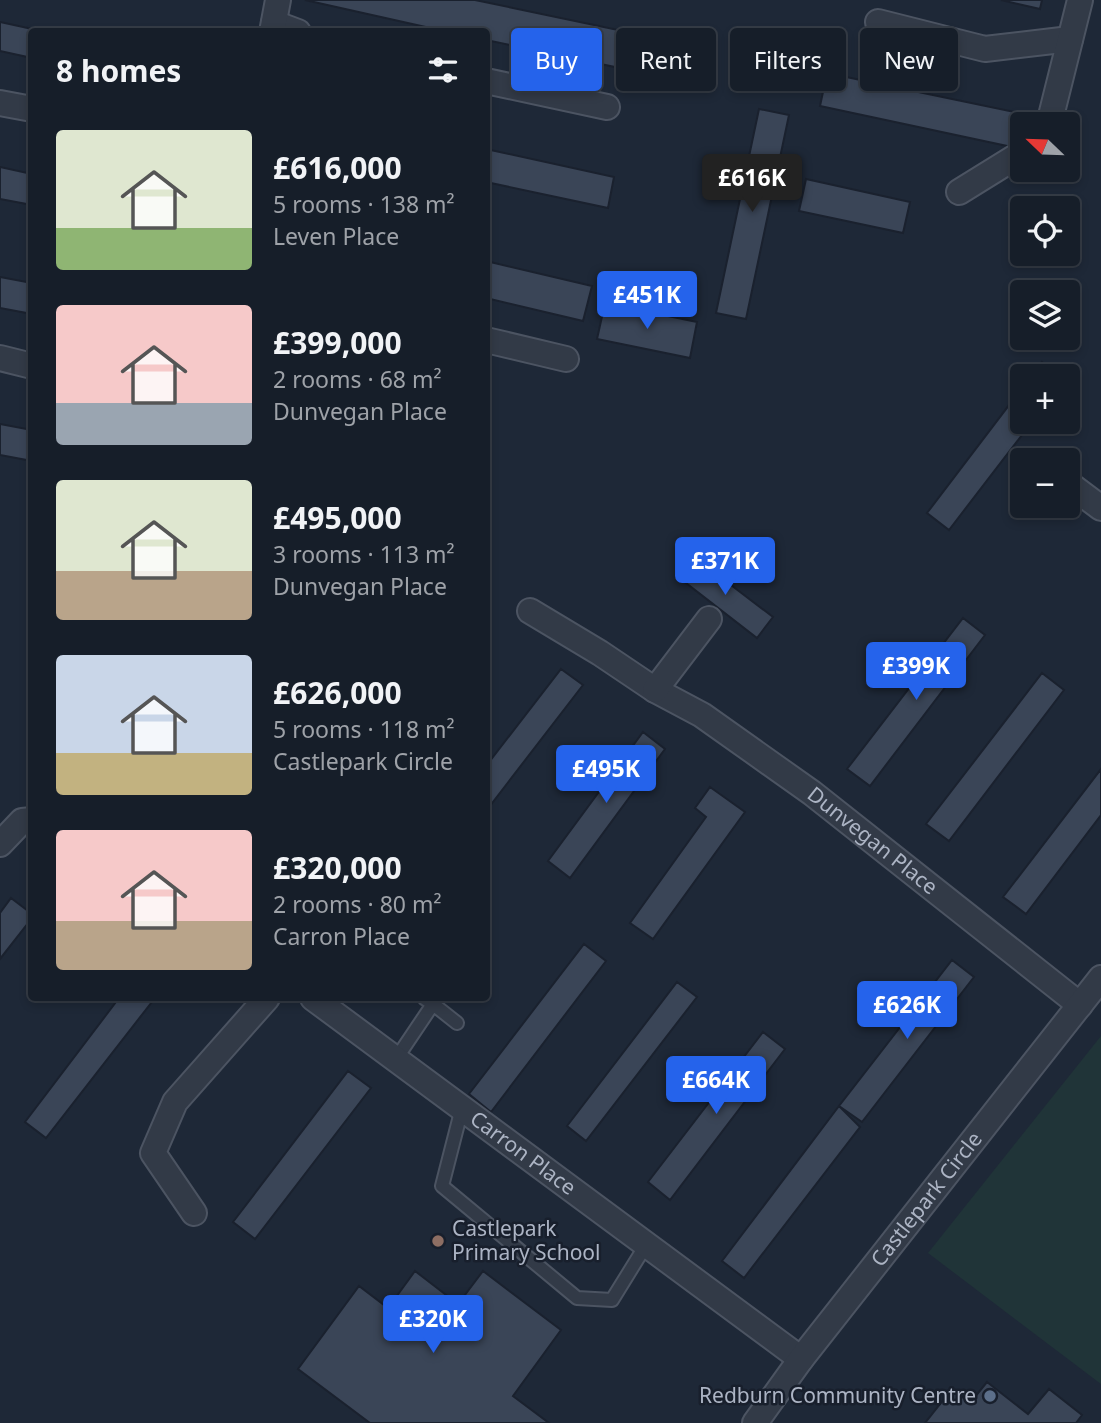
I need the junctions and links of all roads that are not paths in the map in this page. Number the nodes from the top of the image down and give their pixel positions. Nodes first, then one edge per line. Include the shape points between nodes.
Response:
1 (1080, 0) edge
2 (275, 18) edge
3 (878, 22) dead end
4 (291, 28) edge
5 (1070, 39) junction
6 (490, 82) edge
7 (0, 103) edge
8 (28, 107) edge
9 (607, 107) dead end
10 (1052, 112) edge
11 (1010, 160) edge
12 (958, 192) dead end
13 (490, 341) edge
14 (0, 358) edge
15 (566, 359) dead end
16 (28, 365) edge
17 (1080, 492) edge
18 (1101, 508) edge
19 (530, 611) dead end
20 (709, 619) dead end
21 (655, 690) junction
22 (28, 820) edge
23 (0, 844) edge
24 (1101, 978) edge
25 (264, 1001) edge
26 (317, 1001) edge
27 (428, 1001) edge
28 (1080, 1005) junction
29 (457, 1023) dead end
30 (396, 1059) junction
31 (462, 1108) junction
32 (194, 1213) dead end
33 (646, 1245) junction
34 (801, 1359) junction
35 (755, 1423) edge

1 - 5 street
2 - 4 street
3 - 5 street via 985,49
5 - 10 street
6 - 9 street
7 - 8 street
11 - 12 street
13 - 15 street
14 - 16 street
17 - 18 street
19 - 21 street, Dunvegan Place
20 - 21 street
21 - 28 street, Dunvegan Place via 702,715 811,793
22 - 23 street
24 - 28 street, Castlepark Circle
25 - 32 street via 175,1101 153,1153
26 - 30 street, Carron Place
27 - 29 lane
27 - 30 lane
28 - 34 street, Castlepark Circle
30 - 31 street, Carron Place
31 - 33 street, Carron Place
31 - 33 lane via 442,1186 577,1298 612,1300
33 - 34 street, Carron Place
34 - 35 street, Castlepark Circle

